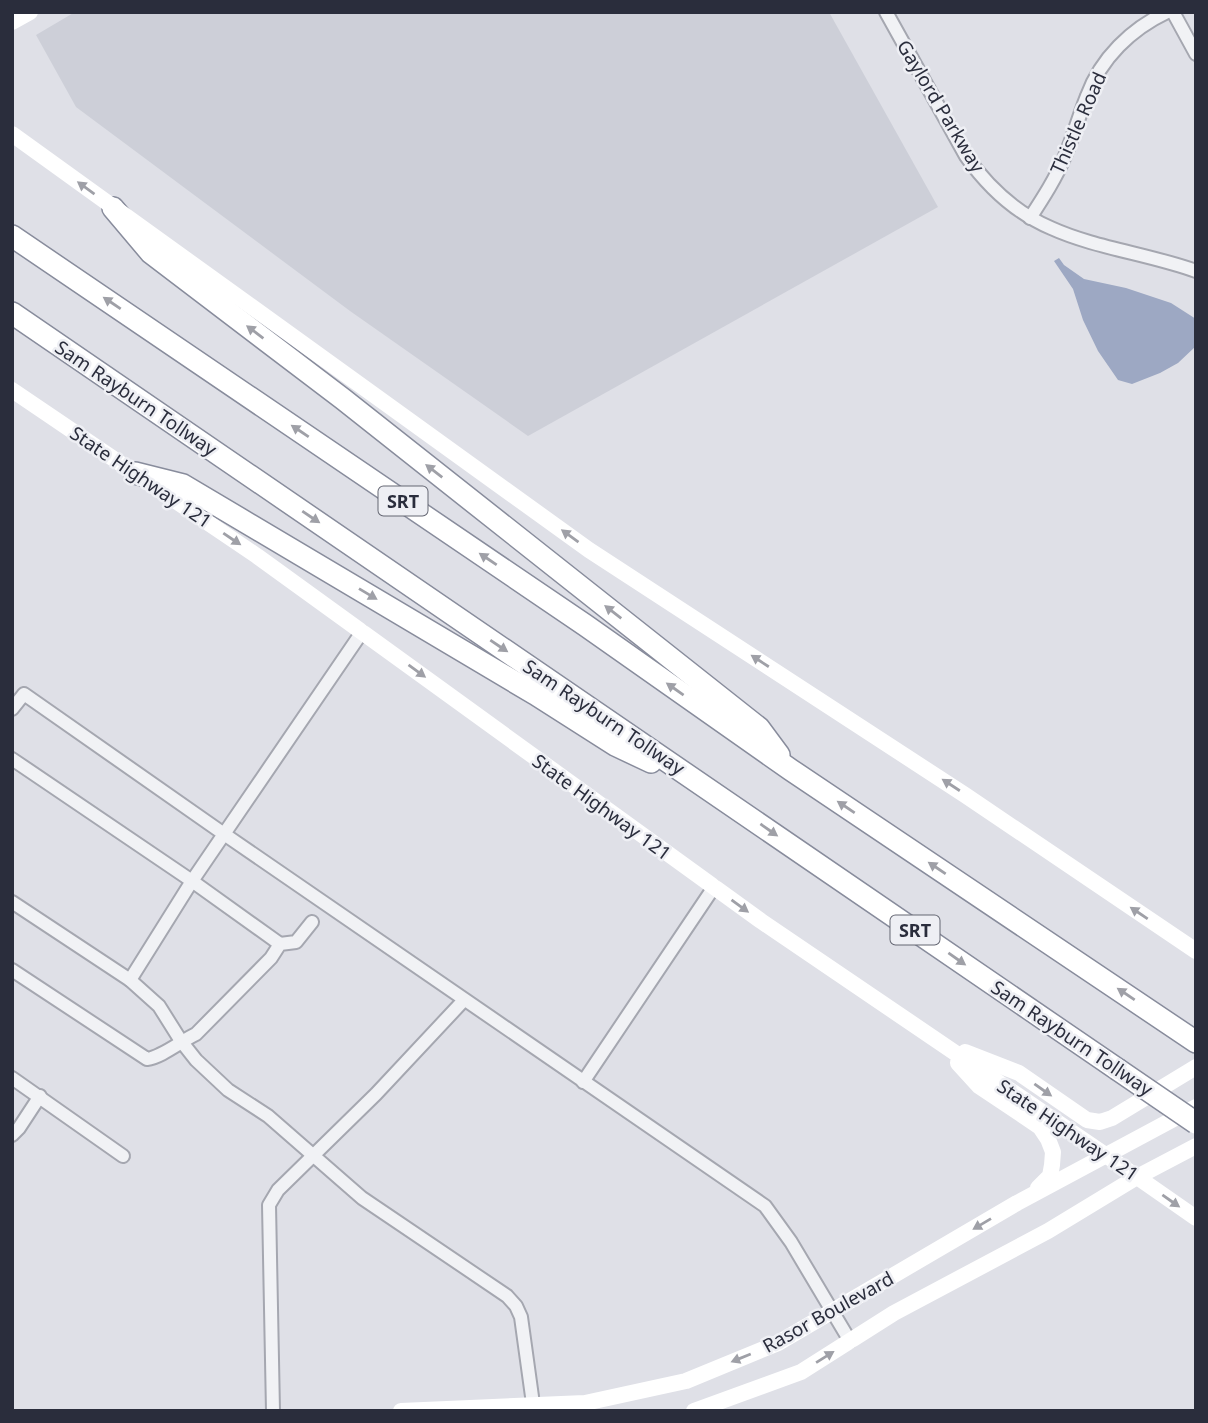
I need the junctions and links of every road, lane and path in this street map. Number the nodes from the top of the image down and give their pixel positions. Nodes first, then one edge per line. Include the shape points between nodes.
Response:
1 (30, 12) edge
2 (886, 12) edge
3 (1167, 12) edge
4 (1173, 12) edge
5 (12, 22) edge
6 (1196, 54) edge
7 (12, 134) edge
8 (114, 208) junction
9 (1030, 218) junction
10 (12, 236) edge
11 (1196, 271) edge
12 (12, 313) edge
13 (12, 390) edge
14 (135, 474) junction
15 (362, 632) junction
16 (12, 709) edge
17 (12, 759) edge
18 (791, 770) junction
19 (713, 792) junction
20 (224, 834) junction
21 (192, 881) junction
22 (714, 887) junction
23 (12, 902) edge
24 (312, 922) dead end
25 (280, 944) junction
26 (1196, 951) edge
27 (12, 970) edge
28 (130, 980) junction
29 (464, 1000) junction
30 (1189, 1037) edge
31 (181, 1041) junction
32 (937, 1041) junction
33 (1196, 1067) edge
34 (12, 1078) edge
35 (583, 1082) junction
36 (40, 1096) junction
37 (1196, 1107) edge
38 (1196, 1123) edge
39 (12, 1135) edge
40 (1196, 1146) edge
41 (314, 1155) junction
42 (123, 1156) dead end
43 (1107, 1156) junction
44 (1137, 1177) junction
45 (1022, 1201) junction
46 (1196, 1218) edge
47 (832, 1312) junction
48 (850, 1341) junction
49 (534, 1408) edge
50 (273, 1411) edge
51 (401, 1411) edge
52 (694, 1411) edge

1 - 5 main road
2 - 9 street, Gaylord Parkway via 974,167
3 - 9 street, Thistle Road via 1135,32 1103,65 1059,169
4 - 6 street
8 -> 7 main road
18 -> 8 highway via 759,728 151,253
26 -> 8 main road via 589,550
9 - 11 street, Gaylord Parkway via 1077,238
18 -> 10 highway, SRT
12 -> 19 highway, Sam Rayburn Tollway / SRT
13 - 14 main road, State Highway 121
14 -> 15 main road, State Highway 121
14 -> 19 highway via 183,485 615,745
15 - 20 street
15 -> 22 main road, State Highway 121
16 - 20 street via 24,694
17 - 21 street
30 -> 18 highway, SRT
19 -> 38 highway, Sam Rayburn Tollway / SRT, bridge
20 - 21 street
20 - 29 street
21 - 25 street
21 - 28 street
22 -> 32 main road, State Highway 121
22 - 35 street
23 - 28 street
24 - 25 street via 296,942
25 - 31 street via 196,1034
27 - 31 street via 147,1059
28 - 31 street via 159,1006
29 - 35 street
29 - 41 street
31 - 41 street via 228,1090 268,1115
32 -> 33 main road via 1019,1073 1087,1120 1100,1122
32 - 43 main road, State Highway 121
32 - 45 main road via 979,1086 1040,1127 1048,1139 1053,1152 1049,1176
34 - 36 street
35 - 47 street via 765,1206
36 - 39 street
36 - 42 street
37 - 43 main road, Rasor Boulevard
40 - 44 main road, Rasor Boulevard
41 - 49 street via 362,1198 516,1306
41 - 50 street via 269,1205
43 - 44 main road, State Highway 121
43 - 45 main road, Rasor Boulevard
44 -> 46 main road, State Highway 121
44 - 48 main road, Rasor Boulevard
45 -> 47 main road, Rasor Boulevard
47 - 48 street
47 -> 49 main road, Rasor Boulevard via 778,1343 686,1381 585,1403
52 -> 48 main road, Rasor Boulevard via 800,1372
49 - 51 main road, Rasor Boulevard

